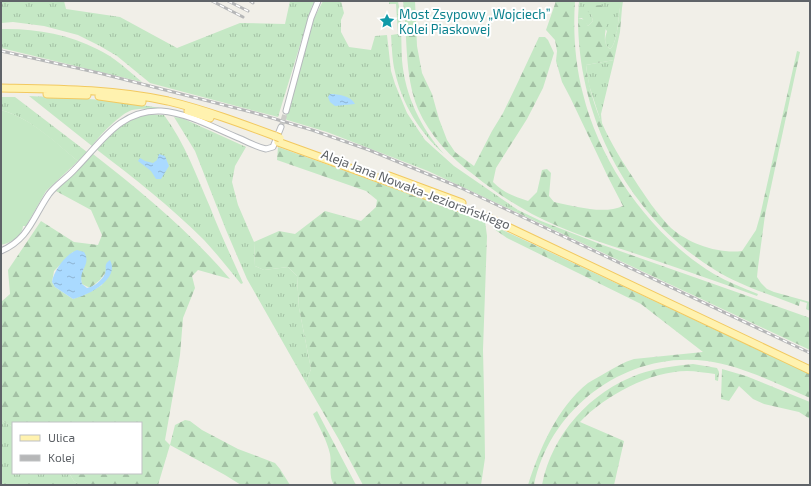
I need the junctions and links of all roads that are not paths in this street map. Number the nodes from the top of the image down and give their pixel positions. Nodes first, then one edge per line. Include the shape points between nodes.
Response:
1 (318, 1) edge
2 (1, 88) edge
3 (1, 93) edge
4 (286, 111) tunnel mouth
5 (281, 127) tunnel mouth
6 (277, 139) junction
7 (1, 250) edge
8 (810, 365) edge
9 (810, 370) edge

1 - 4 street
2 - 6 main road, Aleja Jana Nowaka-Jeziorańskiego via 114,92 167,101 202,110
3 - 6 main road, Aleja Jana Nowaka-Jeziorańskiego via 90,95 167,106
5 - 7 street via 273,147 266,149 178,114 145,111 133,115 118,124 72,173 52,190 23,236
6 - 8 main road, Aleja Jana Nowaka-Jeziorańskiego via 493,215
6 - 9 main road, Aleja Jana Nowaka-Jeziorańskiego via 491,219

